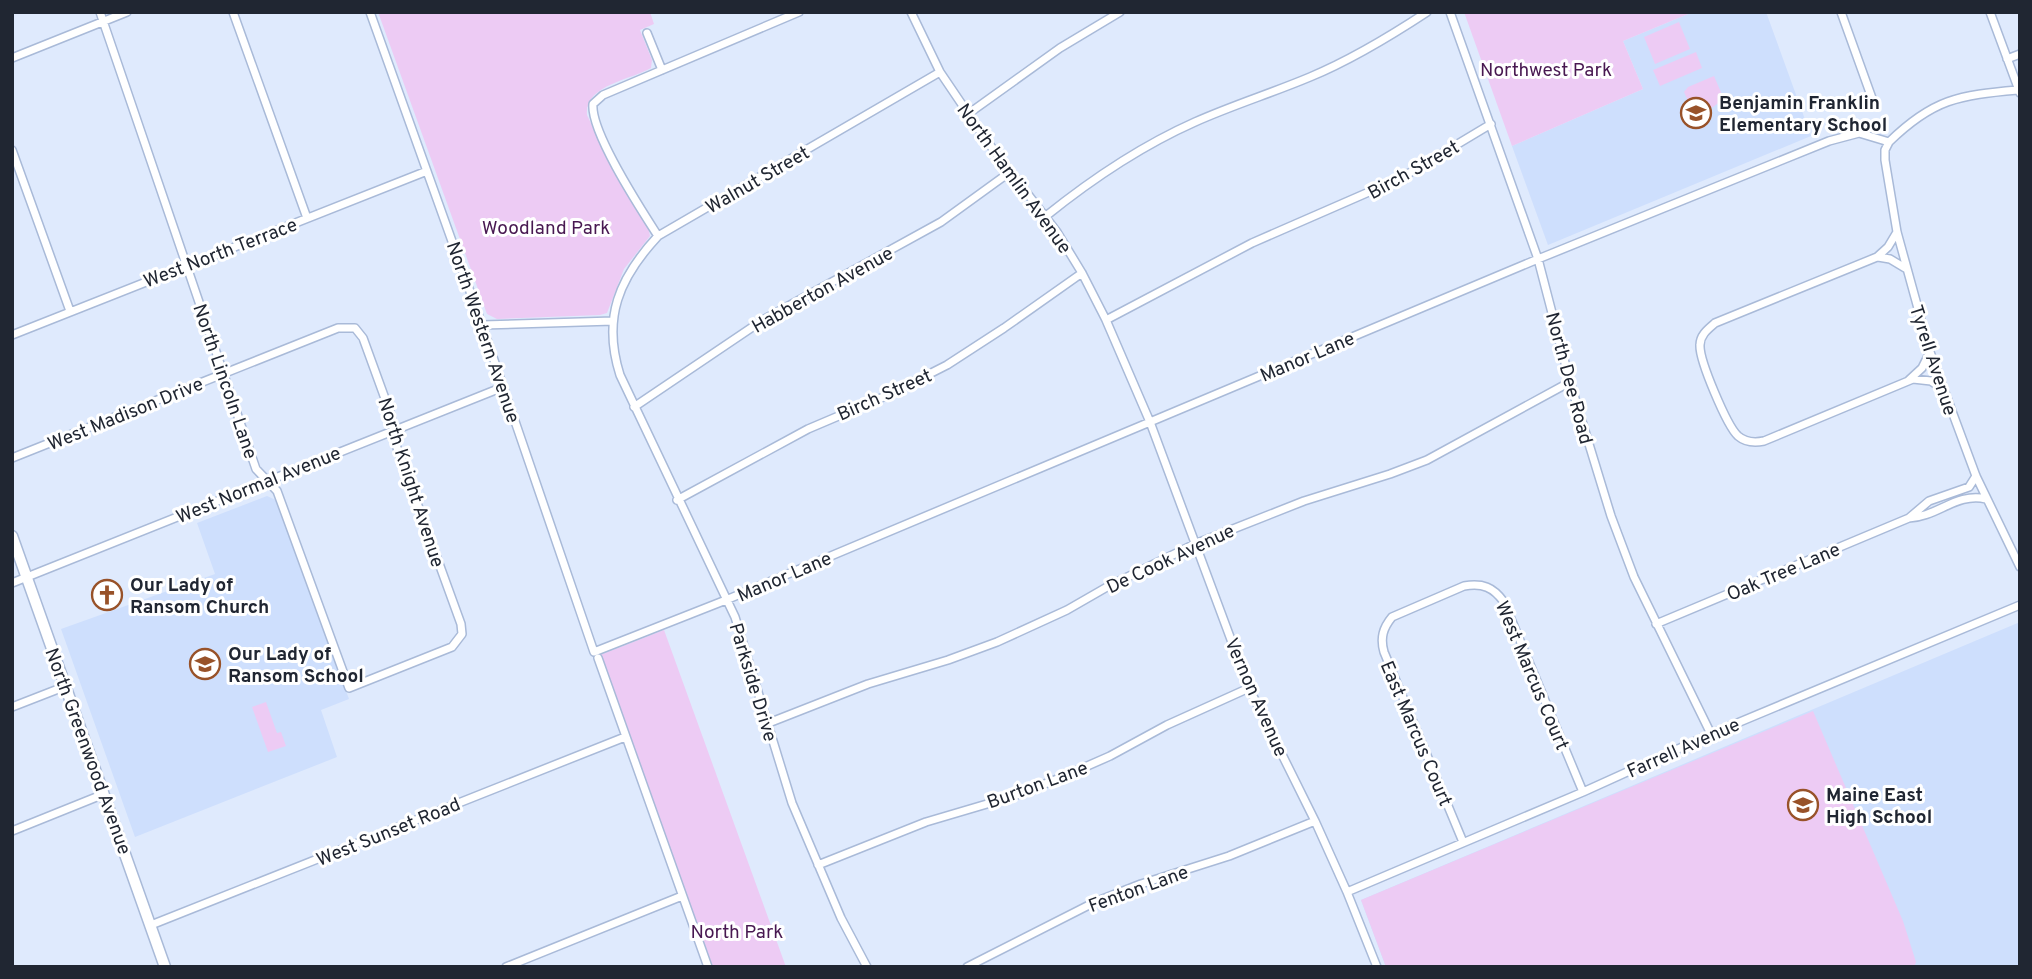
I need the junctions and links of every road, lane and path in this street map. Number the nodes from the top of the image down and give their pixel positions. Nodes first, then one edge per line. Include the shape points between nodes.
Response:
1 (100, 12) edge
2 (127, 12) edge
3 (233, 12) edge
4 (370, 12) edge
5 (799, 12) edge
6 (911, 12) edge
7 (1121, 12) edge
8 (1427, 12) edge
9 (1450, 12) edge
10 (1840, 12) edge
11 (1990, 12) edge
12 (103, 22) junction
13 (647, 33) dead end
14 (2020, 54) edge
15 (12, 58) edge
16 (2007, 59) junction
17 (662, 70) junction
18 (940, 72) junction
19 (2019, 92) edge
20 (1873, 101) dead end
21 (968, 114) junction
22 (1491, 124) junction
23 (1889, 142) junction
24 (12, 150) edge
25 (427, 171) junction
26 (1010, 172) junction
27 (1046, 216) junction
28 (307, 218) junction
29 (1897, 232) junction
30 (659, 236) junction
31 (1877, 257) junction
32 (1538, 259) junction
33 (186, 265) junction
34 (1905, 269) junction
35 (1082, 273) junction
36 (69, 312) junction
37 (1106, 320) junction
38 (613, 321) junction
39 (482, 325) junction
40 (355, 328) joint
41 (12, 335) edge
42 (1930, 352) junction
43 (224, 374) junction
44 (1570, 382) junction
45 (1902, 383) junction
46 (503, 387) junction
47 (1943, 389) junction
48 (634, 407) junction
49 (1150, 422) junction
50 (393, 430) junction
51 (12, 458) edge
52 (1976, 476) junction
53 (266, 480) junction
54 (1986, 499) junction
55 (677, 500) junction
56 (1909, 518) junction
57 (12, 536) edge
58 (1195, 544) junction
59 (2020, 567) edge
60 (27, 577) junction
61 (12, 583) edge
62 (726, 600) junction
63 (1423, 603) joint
64 (2020, 605) edge
65 (1656, 624) junction
66 (596, 655) junction
67 (66, 686) junction
68 (349, 688) joint
69 (1249, 688) junction
70 (12, 708) edge
71 (766, 724) junction
72 (1711, 734) junction
73 (625, 737) junction
74 (1583, 792) junction
75 (104, 794) junction
76 (1315, 821) junction
77 (12, 831) edge
78 (1463, 842) junction
79 (818, 865) junction
80 (1348, 892) junction
81 (682, 896) junction
82 (151, 925) junction
83 (165, 967) edge
84 (506, 967) edge
85 (708, 967) edge
86 (867, 967) edge
87 (967, 967) edge
88 (1377, 967) edge

1 - 12 street, North Lincoln Lane
2 - 12 street
3 - 28 street
4 - 25 street, North Western Avenue
5 - 17 street
6 - 18 street, North Hamlin Avenue
7 - 21 street via 1060,48
8 - 27 street via 1333,67 1227,108 1141,149
9 - 22 street, North Dee Road
10 - 20 street
11 - 16 street
12 - 15 street
12 - 33 street, North Lincoln Lane
13 - 17 street
14 - 16 street
16 - 19 street
17 - 30 street via 603,95 593,104 607,148
18 - 21 street, North Hamlin Avenue
18 - 30 street, Walnut Street
19 - 23 street via 1973,94 1944,102
21 - 26 street, North Hamlin Avenue
22 - 32 street, North Dee Road
22 - 37 street, Birch Street via 1401,178 1252,243
23 - 29 street, Tyrell Avenue via 1885,160
23 - 32 street, Manor Lane via 1859,133 1844,136
24 - 36 street
25 - 28 street, West North Terrace
25 - 39 street, North Western Avenue
26 - 27 street, North Hamlin Avenue
26 - 48 street, Habberton Avenue via 941,222 763,320
27 - 35 street, North Hamlin Avenue
28 - 33 street, West North Terrace
29 - 31 street
29 - 34 street, Tyrell Avenue
30 - 38 street, Walnut Street via 630,271
31 - 34 street
31 - 45 street via 1715,323 1702,337 1701,356 1733,431 1756,442
32 - 44 street, North Dee Road
32 - 49 street, Manor Lane
33 - 36 street, West North Terrace
33 - 43 street, North Lincoln Lane
34 - 42 street, Tyrell Avenue
35 - 37 street, North Hamlin Avenue
35 - 55 street, Birch Street via 947,365 808,429
36 - 41 street, West North Terrace
37 - 49 street, North Hamlin Avenue
38 - 39 street
38 - 48 street, Parkside Drive via 616,363
39 - 46 street, North Western Avenue
40 - 43 street, West Madison Drive via 338,328
40 - 50 street, North Knight Avenue via 363,338
42 - 45 street via 1917,373
42 - 47 street, Tyrell Avenue
43 - 51 street, West Madison Drive
43 - 53 street, North Lincoln Lane via 256,469
44 - 58 street, De Cook Avenue via 1427,460
44 - 65 street, North Dee Road via 1611,516
45 - 47 street via 1925,379
46 - 50 street, West Normal Avenue
46 - 66 street, North Western Avenue
47 - 52 street, Tyrell Avenue
48 - 55 street, Parkside Drive
49 - 58 street, Vernon Avenue
49 - 62 street, Manor Lane
50 - 53 street, West Normal Avenue
50 - 68 street, North Knight Avenue via 462,634 452,647
52 - 54 street, Tyrell Avenue
52 - 56 street, Oak Tree Lane via 1969,487 1930,502
53 - 60 street, West Normal Avenue
53 - 68 street, North Lincoln Lane via 277,491
54 - 56 street, Oak Tree Lane via 1964,498
54 - 59 street, Tyrell Avenue
55 - 62 street, Parkside Drive
56 - 65 street, Oak Tree Lane
57 - 60 main road, North Greenwood Avenue
58 - 69 street, Vernon Avenue
58 - 71 street, De Cook Avenue via 996,642
60 - 61 street, West Normal Avenue
60 - 67 main road, North Greenwood Avenue
62 - 66 street, Manor Lane
62 - 71 street, Parkside Drive
63 - 74 street, West Marcus Court via 1475,584 1495,590
63 - 78 street, East Marcus Court via 1392,617 1381,641
64 - 72 street, Farrell Avenue
65 - 72 street, North Dee Road
66 - 73 street, North Western Avenue
67 - 70 street
67 - 75 main road, North Greenwood Avenue
69 - 76 street, Vernon Avenue
69 - 79 street, Burton Lane via 1060,778 901,831
71 - 79 street, Parkside Drive
72 - 74 street, Farrell Avenue
73 - 81 street, North Western Avenue
73 - 82 street, West Sunset Road
74 - 78 street, Farrell Avenue
75 - 77 street
75 - 82 main road, North Greenwood Avenue
76 - 80 street, Vernon Avenue
76 - 87 street, Fenton Lane via 1095,902
78 - 80 street, Farrell Avenue
79 - 86 street, Parkside Drive
80 - 88 street, Vernon Avenue
81 - 84 street
81 - 85 street, North Western Avenue
82 - 83 main road, North Greenwood Avenue

